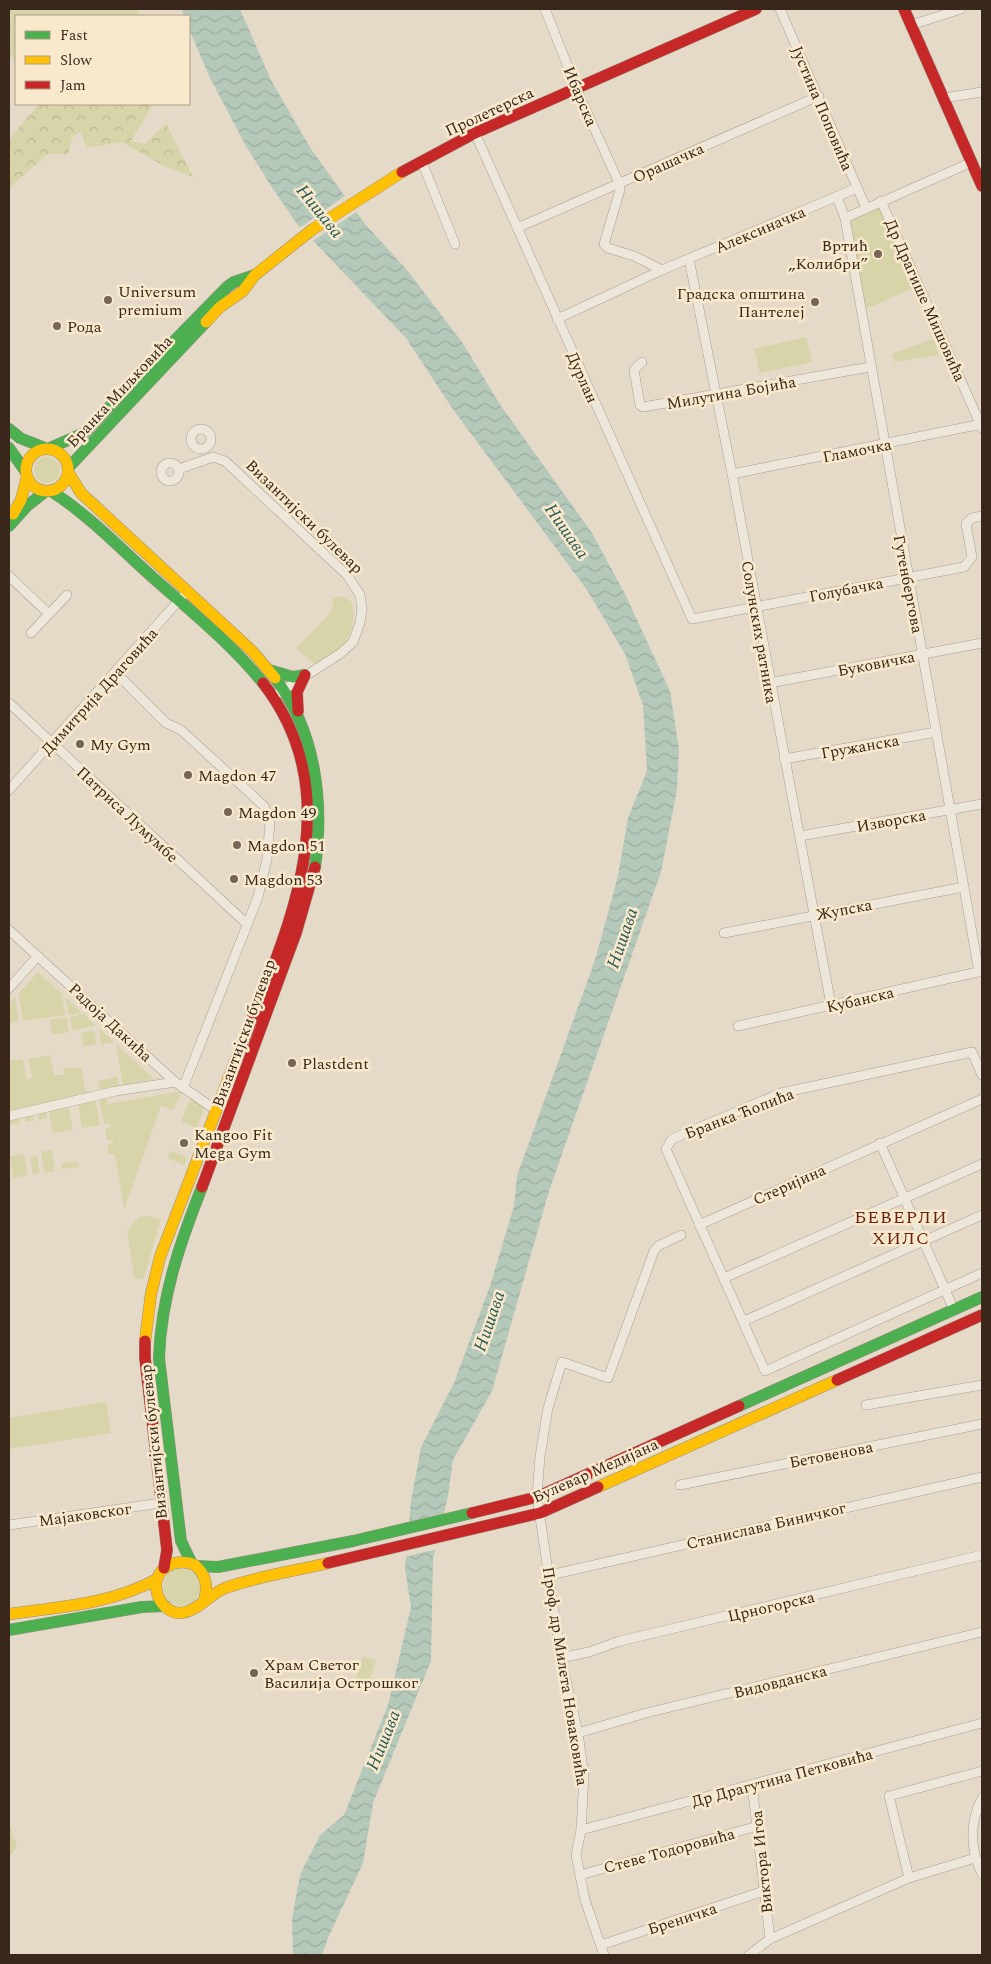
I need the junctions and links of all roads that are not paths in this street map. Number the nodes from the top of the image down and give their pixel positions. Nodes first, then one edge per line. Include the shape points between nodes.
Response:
1 (545, 9) edge
2 (756, 9) edge
3 (780, 9) edge
4 (904, 9) edge
5 (961, 9) edge
6 (911, 25) junction
7 (577, 88) junction
8 (982, 92) edge
9 (819, 96) junction
10 (944, 98) junction
11 (475, 134) junction
12 (422, 162) junction
13 (972, 162) junction
14 (619, 183) junction
15 (982, 186) edge
16 (857, 188) junction
17 (837, 197) junction
18 (882, 200) junction
19 (866, 208) junction
20 (844, 218) junction
21 (517, 228) junction
22 (455, 244) dead end
23 (689, 258) junction
24 (662, 270) junction
25 (255, 275) junction
26 (556, 319) junction
27 (642, 362) dead end
28 (870, 367) junction
29 (717, 394) junction
30 (982, 426) edge
31 (9, 429) edge
32 (884, 445) junction
33 (208, 447) dead end
34 (9, 448) edge
35 (48, 448) junction
36 (213, 457) junction
37 (179, 469) dead end
38 (68, 470) junction
39 (26, 474) junction
40 (732, 474) junction
41 (49, 491) junction
42 (982, 516) edge
43 (9, 521) edge
44 (9, 526) edge
45 (9, 576) edge
46 (907, 578) junction
47 (187, 591) junction
48 (67, 595) dead end
49 (179, 600) junction
50 (756, 607) junction
51 (49, 614) junction
52 (692, 619) joint
53 (31, 633) dead end
54 (982, 643) edge
55 (923, 654) junction
56 (268, 669) junction
57 (115, 672) junction
58 (305, 675) junction
59 (769, 683) junction
60 (284, 690) junction
61 (273, 698) junction
62 (9, 703) edge
63 (299, 718) junction
64 (936, 732) junction
65 (52, 744) junction
66 (784, 759) junction
67 (9, 790) edge
68 (982, 804) edge
69 (951, 810) junction
70 (800, 836) junction
71 (964, 887) junction
72 (814, 914) junction
73 (247, 924) junction
74 (9, 930) edge
75 (724, 932) dead end
76 (38, 956) junction
77 (981, 972) edge
78 (9, 988) edge
79 (831, 1006) junction
80 (738, 1026) dead end
81 (982, 1075) edge
82 (174, 1082) junction
83 (183, 1088) junction
84 (982, 1099) edge
85 (216, 1110) junction
86 (9, 1116) edge
87 (880, 1143) junction
88 (982, 1164) edge
89 (904, 1199) junction
90 (982, 1215) edge
91 (699, 1225) junction
92 (681, 1235) dead end
93 (924, 1241) junction
94 (982, 1273) edge
95 (724, 1278) junction
96 (945, 1290) junction
97 (982, 1297) edge
98 (954, 1310) junction
99 (982, 1315) edge
100 (744, 1321) junction
101 (982, 1385) edge
102 (866, 1404) dead end
103 (982, 1424) edge
104 (982, 1477) edge
105 (680, 1485) dead end
106 (538, 1497) junction
107 (161, 1503) junction
108 (540, 1513) junction
109 (9, 1525) edge
110 (982, 1555) edge
111 (194, 1564) junction
112 (164, 1568) junction
113 (550, 1575) junction
114 (157, 1579) junction
115 (204, 1602) junction
116 (164, 1606) junction
117 (9, 1614) edge
118 (9, 1630) edge
119 (982, 1632) edge
120 (561, 1658) junction
121 (982, 1723) edge
122 (578, 1733) junction
123 (982, 1771) edge
124 (752, 1785) junction
125 (982, 1798) edge
126 (758, 1826) junction
127 (581, 1830) junction
128 (975, 1858) junction
129 (982, 1874) edge
130 (580, 1875) junction
131 (909, 1878) junction
132 (764, 1892) junction
133 (770, 1939) junction
134 (601, 1945) junction
135 (604, 1955) edge
136 (749, 1955) edge

1 - 7 street, Ибарска
2 - 7 street, Пролетерска
3 - 9 street, Јустина Поповића
4 - 6 street
5 - 6 street
6 - 10 street
7 - 11 street, Пролетерска
7 - 14 street, Ибарска
8 - 10 street
9 - 14 street, Орашачка
9 - 16 street, Јустина Поповића
10 - 13 street
11 - 12 street, Пролетерска
11 - 21 street, Дурлан
12 - 22 street
12 - 25 street, Пролетерска via 337,213
13 - 15 street
13 - 18 street
14 - 21 street, Орашачка
14 - 24 street via 620,190 604,244
16 - 17 street, Алексиначка
16 - 19 street, Јустина Поповића
17 - 20 street, Гутенбергова
17 - 23 street, Алексиначка
18 - 19 street
18 - 30 street, Др Драгише Мишовића
19 - 20 street
20 - 28 street, Гутенбергова
21 - 26 street, Дурлан
23 - 24 street, Алексиначка
23 - 29 street, Солунских ратника
24 - 26 street, Алексиначка
25 - 35 street, Бранка Миљковића via 227,287 84,433
25 - 38 street, Бранка Миљковића via 242,291 220,307
26 - 52 street, Дурлан
27 - 29 street, Милутина Бојића via 634,370 643,407
28 - 29 street, Милутина Бојића
28 - 32 street, Гутенбергова
29 - 40 street, Солунских ратника
30 - 32 street, Гламочка
31 - 35 street via 20,438
32 - 40 street, Гламочка
32 - 46 street, Гутенбергова
33 - 36 street
34 - 39 street
35 - 38 street via 63,455
35 - 39 street via 30,456
36 - 37 street
36 - 58 street, Византијски булевар via 225,461 245,479 347,575 360,595 362,616 353,642
38 - 41 street via 65,482
38 - 47 street, Византијски булевар via 82,495
39 - 41 street via 34,487
39 - 43 street via 21,500
40 - 50 street, Солунских ратника
41 - 44 street via 27,506
41 - 49 street, Византијски булевар via 71,504
42 - 46 street, Голубачка via 972,518 966,524 972,557 968,564
45 - 51 street
46 - 50 street, Голубачка
46 - 55 street, Гутенбергова
47 - 49 street, Димитрија Драговића
47 - 56 street, Византијски булевар
48 - 51 street
49 - 57 street, Димитрија Драговића
49 - 61 street, Византијски булевар via 244,662
50 - 52 street, Голубачка
50 - 59 street, Солунских ратника
51 - 53 street
54 - 55 street, Буковичка
55 - 59 street, Буковичка
55 - 64 street, Гутенбергова
56 - 58 street via 293,677
56 - 60 street, Византијски булевар
57 - 65 street, Димитрија Драговића
57 - 73 street via 166,722 181,730 264,806 270,822 265,868
58 - 60 street, Византијски булевар
58 - 63 street via 296,703
59 - 66 street, Солунских ратника
60 - 61 street, Византијски булевар
60 - 63 street, Византијски булевар
61 - 85 street, Византијски булевар via 298,755 306,788 309,822 304,869 266,984
62 - 65 street, Патриса Лумумбе
63 - 111 street, Византијски булевар via 319,786 319,848 314,874 276,989 168,1279 159,1331 181,1541
64 - 66 street, Гружанска
64 - 69 street, Гутенбергова
65 - 67 street, Димитрија Драговића
65 - 73 street, Патриса Лумумбе
66 - 70 street, Солунских ратника
68 - 69 street, Изворска
69 - 70 street, Изворска
69 - 71 street, Гутенбергова
70 - 72 street, Солунских ратника
71 - 72 street, Жупска
71 - 77 street, Гутенбергова
72 - 75 street, Жупска
72 - 79 street, Солунских ратника
73 - 83 street
74 - 76 street, Радоја Дакића
76 - 78 street
76 - 82 street, Радоја Дакића
77 - 79 street, Кубанска
79 - 80 street, Кубанска
81 - 91 street, Бранка Ћопића via 972,1052 781,1093 672,1139 667,1144 667,1154
82 - 83 street, Радоја Дакића
82 - 86 street
83 - 85 street, Радоја Дакића
84 - 87 street, Стеријина
85 - 107 street, Византијски булевар via 160,1256 147,1316 145,1358
87 - 89 street
87 - 91 street, Стеријина
88 - 89 street
89 - 93 street
89 - 95 street
90 - 93 street
91 - 95 street, Бранка Ћопића
92 - 106 street, Булевар Медијана via 654,1251 608,1378 562,1362 548,1408 540,1456
93 - 96 street
93 - 100 street
94 - 96 street
95 - 100 street, Бранка Ћопића
96 - 98 street
96 - 100 street, Бранка Ћопића via 765,1370
97 - 98 street, Булевар Медијана
98 - 106 street, Булевар Медијана
99 - 108 street, Булевар Медијана
101 - 102 street
103 - 105 street, Бетовенова
104 - 113 street, Станислава Биничког
106 - 108 street, Проф. др Милета Новаковића
106 - 111 street, Булевар Медијана via 353,1541 218,1567
107 - 109 street, Мајаковског
107 - 112 street, Византијски булевар via 167,1550
108 - 113 street, Проф. др Милета Новаковића
108 - 115 street, Булевар Медијана via 226,1587
110 - 120 street, Црногорска
111 - 112 street, Булевар Медијана via 177,1561
111 - 115 street via 207,1578
112 - 114 street
113 - 120 street, Проф. др Милета Новаковића
114 - 116 street via 157,1593
114 - 117 street via 141,1590 121,1596
115 - 116 street, Булевар Медијана via 195,1610 184,1613
116 - 118 street, Булевар Медијана
119 - 122 street, Видовданска
120 - 122 street, Проф. др Милета Новаковића
121 - 124 street, Др Драгутина Петковића
122 - 127 street, Проф. др Милета Новаковића via 584,1776
123 - 131 street via 890,1796
124 - 126 street, Виктора Игоа
124 - 127 street, Др Драгутина Петковића
125 - 128 street via 975,1812 971,1836
126 - 130 street, Стеве Тодоровића
126 - 132 street, Виктора Игоа
127 - 130 street, Проф. др Милета Новаковића via 576,1855
128 - 129 street
128 - 131 street
130 - 134 street, Проф. др Милета Новаковића
131 - 133 street
132 - 133 street, Виктора Игоа
132 - 134 street, Бреничка
133 - 136 street
134 - 135 street, Проф. др Милета Новаковића

